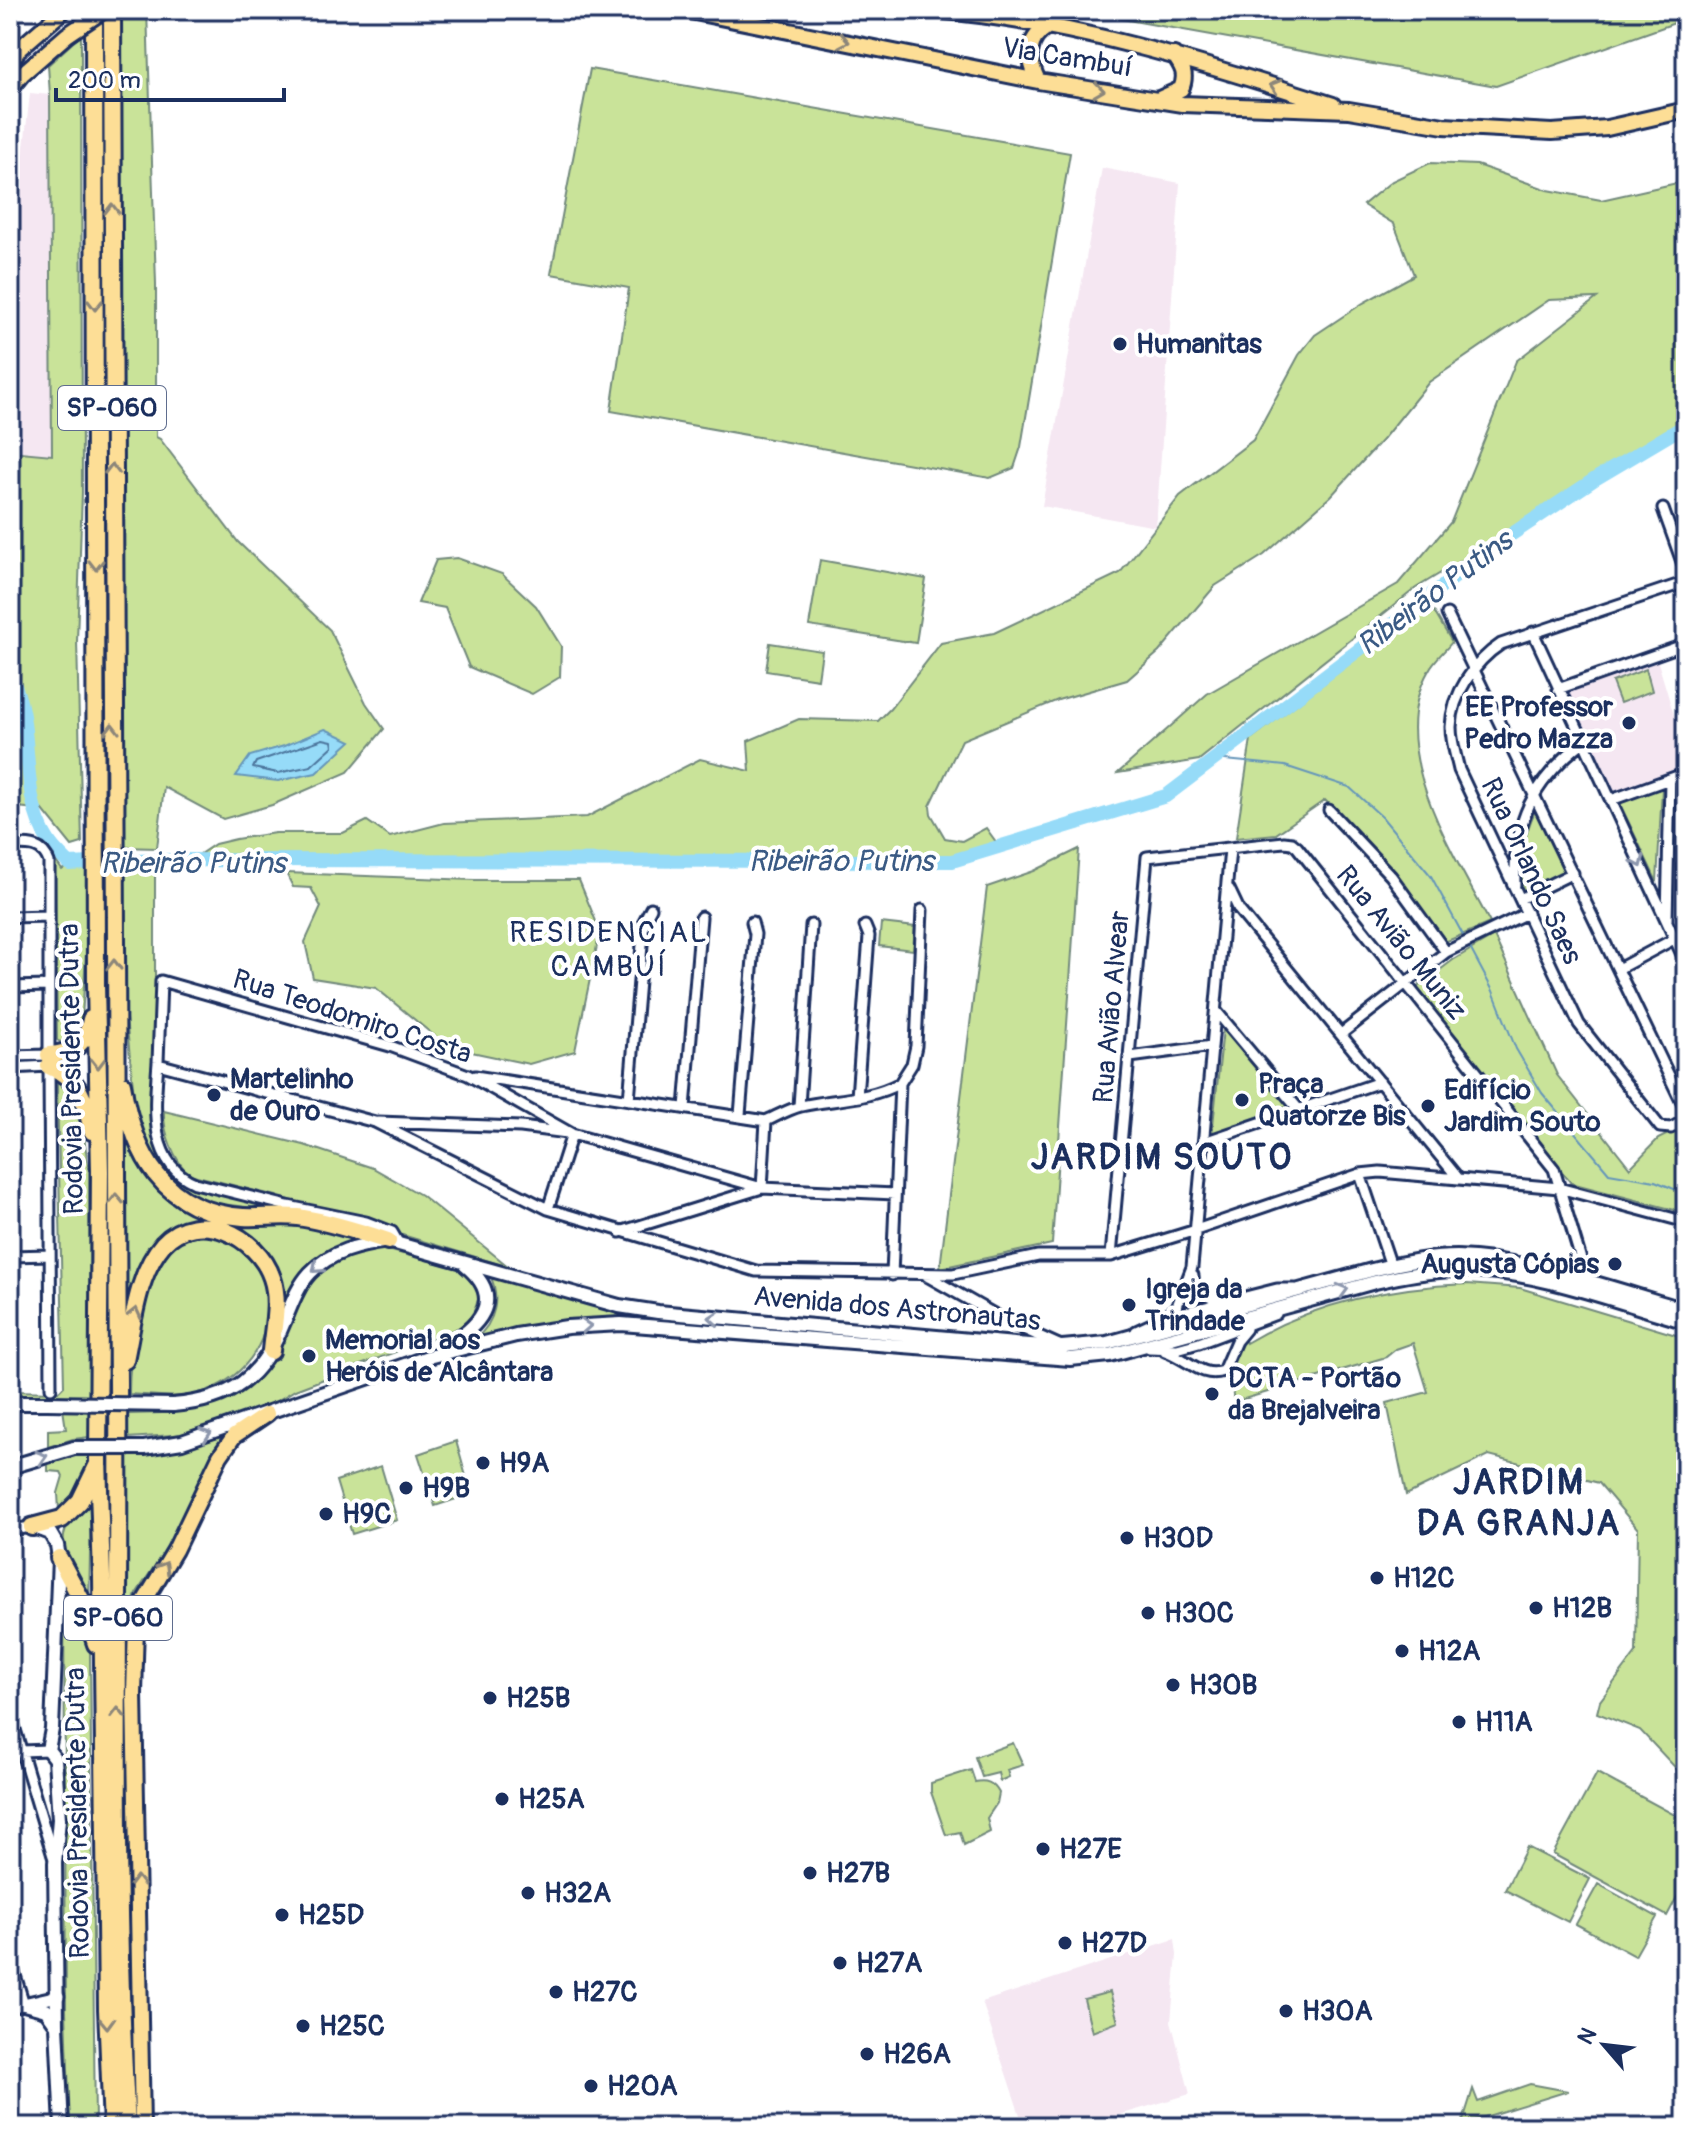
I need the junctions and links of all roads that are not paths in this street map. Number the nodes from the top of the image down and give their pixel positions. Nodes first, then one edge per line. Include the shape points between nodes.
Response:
1 (64, 10) edge
2 (84, 10) edge
3 (94, 10) edge
4 (104, 10) edge
5 (112, 10) edge
6 (685, 10) edge
7 (933, 10) edge
8 (1047, 27) junction
9 (1174, 55) junction
10 (10, 62) edge
11 (1038, 81) junction
12 (10, 89) edge
13 (1158, 99) junction
14 (1349, 110) junction
15 (1686, 110) edge
16 (94, 199) junction
17 (1663, 509) dead end
18 (1686, 573) edge
19 (1686, 582) edge
20 (1447, 614) dead end
21 (1533, 632) junction
22 (1686, 644) edge
23 (1473, 669) junction
24 (1558, 689) junction
25 (1583, 742) junction
26 (1686, 773) edge
27 (1670, 779) junction
28 (1534, 795) junction
29 (1611, 800) junction
30 (1329, 810) dead end
31 (104, 833) junction
32 (10, 845) edge
33 (1516, 848) junction
34 (1230, 849) junction
35 (1496, 849) junction
36 (1147, 857) joint
37 (1573, 873) junction
38 (1228, 887) junction
39 (1515, 888) junction
40 (1653, 894) junction
41 (1666, 894) junction
42 (105, 895) junction
43 (1520, 899) junction
44 (651, 908) dead end
45 (922, 910) dead end
46 (1239, 910) junction
47 (1527, 913) junction
48 (1225, 914) junction
49 (49, 916) junction
50 (10, 917) edge
51 (701, 917) dead end
52 (752, 922) dead end
53 (1667, 924) junction
54 (811, 925) dead end
55 (865, 926) dead end
56 (1674, 939) junction
57 (1686, 939) edge
58 (1446, 952) junction
59 (1686, 963) edge
60 (1618, 969) junction
61 (1405, 982) junction
62 (96, 985) junction
63 (49, 986) junction
64 (10, 987) edge
65 (1216, 1011) junction
66 (1341, 1034) junction
67 (114, 1035) junction
68 (1212, 1046) junction
69 (10, 1056) edge
70 (1130, 1057) junction
71 (49, 1061) junction
72 (158, 1064) junction
73 (10, 1068) edge
74 (468, 1075) junction
75 (1380, 1082) junction
76 (900, 1083) junction
77 (857, 1097) junction
78 (629, 1100) junction
79 (515, 1103) junction
80 (799, 1106) junction
81 (685, 1108) junction
82 (1299, 1110) junction
83 (1686, 1111) edge
84 (740, 1115) junction
85 (1686, 1120) edge
86 (766, 1121) junction
87 (375, 1122) junction
88 (521, 1127) junction
89 (572, 1134) junction
90 (1204, 1142) junction
91 (1436, 1150) junction
92 (100, 1171) junction
93 (1360, 1174) junction
94 (1437, 1175) junction
95 (1458, 1178) junction
96 (762, 1188) junction
97 (1559, 1188) junction
98 (895, 1194) junction
99 (548, 1209) junction
100 (292, 1212) junction
101 (1686, 1222) edge
102 (1196, 1230) junction
103 (620, 1232) junction
104 (394, 1242) junction
105 (50, 1255) junction
106 (10, 1256) edge
107 (1111, 1256) junction
108 (460, 1261) junction
109 (1391, 1266) junction
110 (1192, 1267) junction
111 (892, 1275) junction
112 (924, 1275) junction
113 (1588, 1283) junction
114 (1305, 1295) junction
115 (1224, 1302) junction
116 (1686, 1310) edge
117 (1246, 1311) junction
118 (1166, 1317) junction
119 (1008, 1322) junction
120 (1686, 1322) edge
121 (1154, 1336) junction
122 (1015, 1344) junction
123 (1062, 1347) junction
124 (271, 1351) junction
125 (428, 1357) junction
126 (51, 1388) dead end
127 (118, 1389) junction
128 (10, 1403) edge
129 (267, 1414) junction
130 (98, 1460) junction
131 (10, 1467) edge
132 (32, 1527) junction
133 (10, 1530) edge
134 (58, 1552) junction
135 (103, 1665) junction
136 (10, 1713) edge
137 (48, 1750) junction
138 (21, 1751) junction
139 (59, 1819) junction
140 (45, 1824) junction
141 (117, 1847) junction
142 (55, 1863) junction
143 (10, 1959) edge
144 (58, 1996) junction
145 (24, 2004) junction
146 (10, 2007) edge
147 (57, 2026) junction
148 (110, 2097) junction
149 (62, 2127) edge
150 (102, 2127) edge
151 (112, 2127) edge
152 (127, 2127) edge
153 (135, 2127) edge
154 (142, 2127) edge

1 - 10 main road
2 - 16 highway
3 - 16 highway, Rodovia Presidente Dutra / SP-060
4 - 12 main road, bridge via 67,35
31 -> 5 highway, Rodovia Presidente Dutra / SP-060
6 -> 11 main road, Via Cambuí
7 - 8 main road, Via Cambuí
8 - 9 main road, Via Cambuí
8 - 11 main road via 1029,50
9 - 13 main road via 1185,81 1181,89
14 -> 9 main road, Via Cambuí
11 -> 13 main road, Via Cambuí
13 - 14 main road, Via Cambuí
14 - 15 main road, Via Cambuí via 1444,126 1552,132 1607,128
16 -> 31 highway, Rodovia Presidente Dutra / SP-060
17 - 18 street
19 - 21 street, Rua Orlando Saes
20 - 23 street
21 - 23 street, Rua Orlando Saes via 1501,644
21 - 24 street
22 - 24 street
23 - 28 street
23 - 35 street, Rua Orlando Saes via 1452,715 1452,744
24 - 25 street
25 - 28 street
25 - 29 street
26 - 27 street
27 - 29 street
27 - 41 street
28 - 33 street
28 - 37 street
29 -> 40 street
30 - 58 street via 1391,876
31 - 42 highway, Rodovia Presidente Dutra / SP-060
32 - 49 street via 33,845 47,854
33 - 35 street
33 - 39 street
34 - 36 street, Rua Avião Muniz
34 - 38 street
34 - 61 street, Rua Avião Muniz via 1292,843
35 - 39 street, Rua Orlando Saes
36 - 70 street, Rua Avião Alvear
37 - 43 street
37 - 60 street
38 - 46 street
38 - 48 street
39 - 43 street, Rua Orlando Saes
40 - 41 street
40 - 53 street
41 - 53 street
42 - 62 highway, Rodovia Presidente Dutra / SP-060
67 -> 42 highway, Rodovia Presidente Dutra / SP-060
43 - 47 street, Rua Orlando Saes
44 - 78 street via 644,921
45 - 76 street via 916,1046
46 - 48 street
46 - 66 street
47 - 58 street
47 - 85 street, Rua Orlando Saes via 1579,1024 1660,1127
48 - 65 street
49 - 50 street
49 - 63 street
51 - 81 street
52 - 84 street
53 - 56 street
54 - 80 street
55 - 77 street via 869,936
56 - 57 street
56 - 59 street
56 - 60 street
58 - 61 street
60 - 83 street
61 - 66 street
61 - 97 street, Rua Avião Muniz via 1554,1169
62 - 71 highway via 84,1041
62 -> 92 highway, Rodovia Presidente Dutra / SP-060
63 - 64 street
63 - 71 street
65 - 68 street
65 - 82 street
66 - 75 street
67 - 100 highway via 132,1125 159,1181 209,1211 241,1217
127 -> 67 highway, Rodovia Presidente Dutra / SP-060
68 - 70 street
68 - 90 street
69 - 71 street
70 - 107 street, Rua Avião Alvear
71 - 73 street
71 - 92 highway via 79,1091
71 - 105 street
72 - 74 street, Rua Teodomiro Costa via 161,981 390,1046
72 - 87 street
72 - 100 street via 158,1133 172,1168 195,1183
74 - 78 street
74 - 79 street, Rua Teodomiro Costa
75 - 82 street
75 - 91 street
76 - 77 street
76 - 98 street
77 - 80 street
78 - 81 street
79 - 88 street via 525,1116
79 - 89 street, Rua Teodomiro Costa
80 - 86 street
81 - 84 street
82 - 90 street
84 - 86 street
86 - 96 street
87 - 88 street
87 - 99 street
88 - 89 street
89 - 96 street, Rua Teodomiro Costa
89 - 99 street
90 - 102 street
91 - 94 street
91 - 95 street
92 - 130 highway, Rodovia Presidente Dutra / SP-060
93 - 94 street
93 - 102 street
93 - 109 street
94 - 95 street
95 - 97 street
96 - 98 street, Rua Teodomiro Costa
96 - 103 street
97 - 101 street
97 - 113 street, Rua Avião Muniz
98 - 111 street
99 - 103 street
100 - 104 highway
102 - 107 street
102 - 110 street
103 - 111 street via 756,1271
104 - 108 main road, Avenida dos Astronautas
104 -> 124 main road, Avenida dos Astronautas via 354,1246 309,1274
105 - 106 street
105 - 126 street
107 - 112 street via 1038,1256
122 -> 108 main road, Avenida dos Astronautas via 658,1312
108 - 125 main road via 484,1286 484,1310 469,1331
109 - 113 main road, Avenida dos Astronautas via 1456,1257
109 - 114 main road, Avenida dos Astronautas
110 - 115 street via 1196,1288
110 - 118 street via 1177,1306
111 - 112 street
112 - 119 street
113 - 116 main road, Avenida dos Astronautas
114 - 117 main road, Avenida dos Astronautas
114 - 117 street
114 -> 120 main road, Avenida dos Astronautas via 1456,1269 1507,1273
115 - 117 street
115 - 118 street
117 - 121 main road, Avenida dos Astronautas
117 - 121 street via 1177,1349
117 - 121 street via 1223,1371 1217,1373 1204,1373
118 - 121 street
119 - 122 street via 1026,1335
119 - 123 street
121 - 123 main road, Avenida dos Astronautas
125 -> 121 main road, Avenida dos Astronautas via 516,1335 621,1324 1070,1359 1133,1349
122 - 123 main road, Avenida dos Astronautas
127 -> 124 highway via 140,1288 166,1241 188,1230 228,1231 249,1243 267,1265 275,1290
124 - 128 main road, Avenida dos Astronautas, bridge via 247,1380 207,1400 173,1405
125 - 129 main road, Avenida dos Astronautas
141 -> 127 highway, Rodovia Presidente Dutra / SP-060
131 -> 129 main road, Avenida dos Astronautas, bridge via 74,1448 182,1442
154 -> 129 main road via 136,1625 220,1456 234,1436
130 - 132 highway via 80,1501 62,1519
130 - 135 highway, Rodovia Presidente Dutra / SP-060
132 - 133 street
132 - 134 main road via 50,1533
134 - 135 highway via 86,1609
134 - 137 main road
135 -> 148 highway, Rodovia Presidente Dutra / SP-060
136 - 138 street
137 - 138 street
137 - 139 main road via 55,1759
138 - 140 street
139 - 140 main road
139 - 142 main road
140 - 142 street
141 - 152 highway, Rodovia Presidente Dutra / SP-060
141 - 153 main road via 126,1906
142 - 144 main road
143 - 145 street
144 - 145 street
144 - 147 main road
145 - 146 street
145 - 147 main road via 46,2010
147 - 149 main road
148 - 150 highway
148 - 151 highway, Rodovia Presidente Dutra / SP-060

